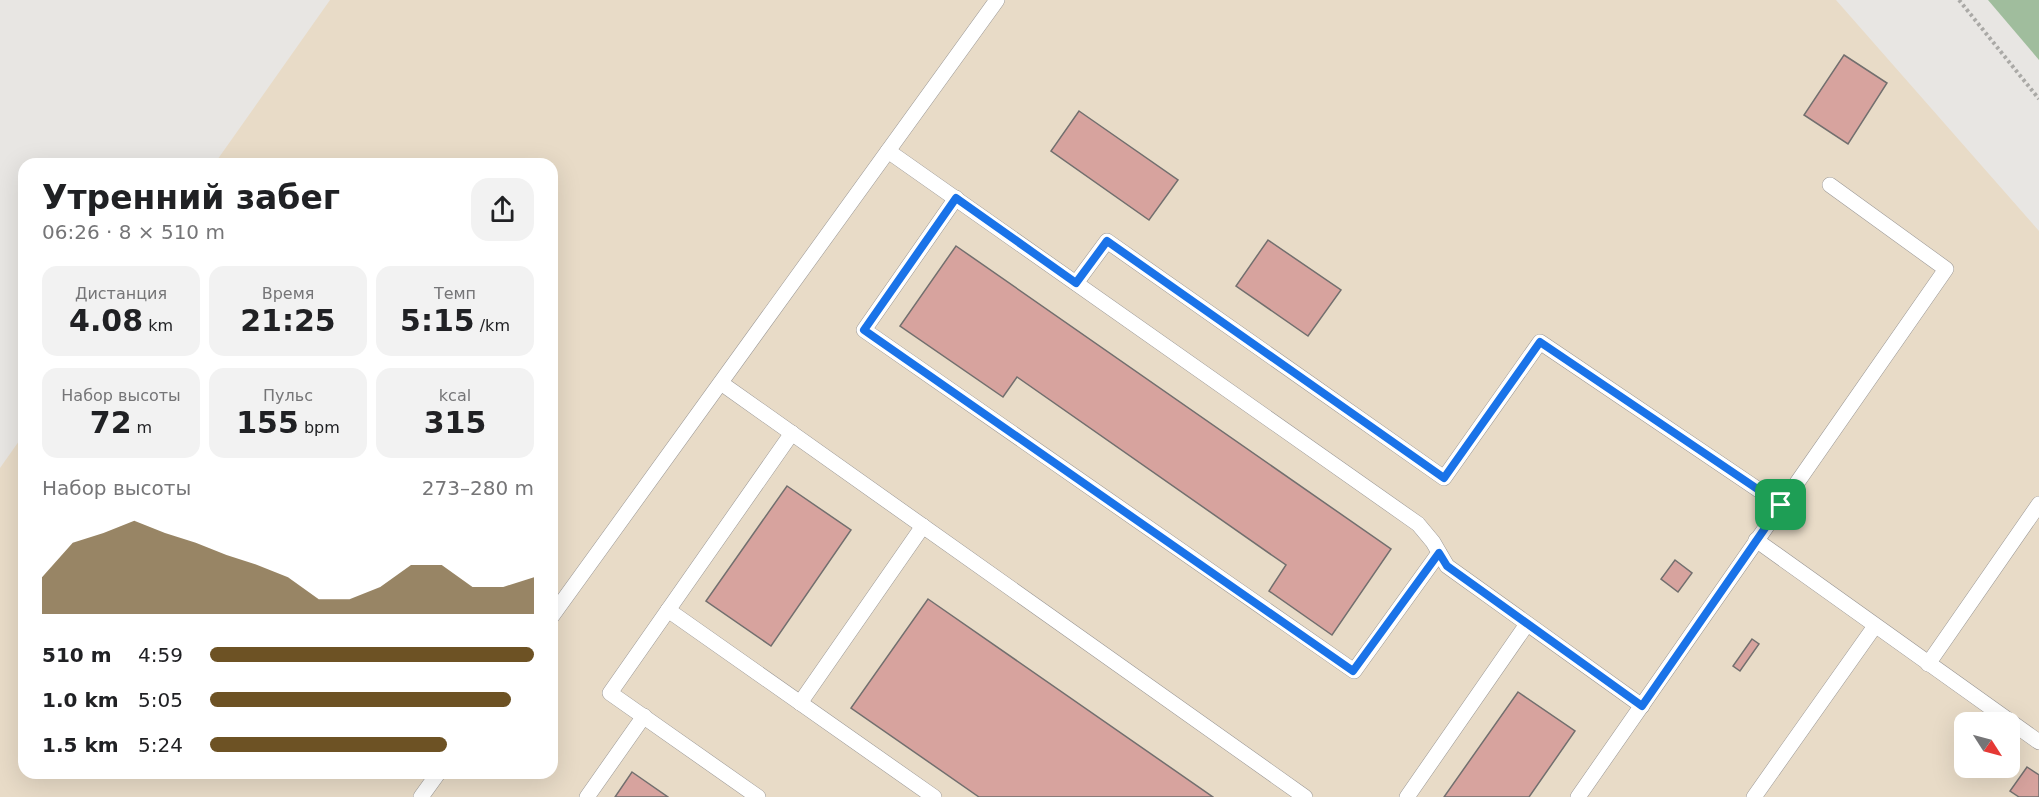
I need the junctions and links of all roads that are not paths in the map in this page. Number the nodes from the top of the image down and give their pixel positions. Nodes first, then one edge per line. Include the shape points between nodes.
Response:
1 (997, 0) edge
2 (888, 151) junction
3 (1830, 185) dead end
4 (956, 198) junction
5 (1076, 283) junction
6 (720, 382) junction
7 (792, 433) junction
8 (2039, 504) edge
9 (1781, 505) junction
10 (923, 526) junction
11 (1756, 540) junction
12 (1439, 553) junction
13 (558, 608) edge
14 (668, 610) junction
15 (1527, 624) junction
16 (1875, 626) junction
17 (1928, 664) junction
18 (800, 703) junction
19 (1642, 706) junction
20 (644, 716) junction
21 (2039, 742) edge
22 (434, 779) edge
23 (421, 797) edge
24 (587, 797) edge
25 (758, 797) edge
26 (934, 797) edge
27 (1305, 797) edge
28 (1407, 797) edge
29 (1578, 797) edge
30 (1755, 797) edge

1 - 2 lane
2 - 4 lane
2 - 6 lane
3 - 9 lane via 1946,269
4 - 5 lane
4 - 12 lane via 864,330 1353,671
5 - 9 lane via 1107,241 1444,478 1540,342
5 - 12 lane via 1418,524
6 - 7 lane
6 - 13 lane
7 - 10 lane
7 - 14 lane
8 - 17 lane
9 - 11 lane
10 - 18 lane
10 - 27 lane
11 - 16 lane
11 - 19 lane
12 - 15 lane via 1447,566
14 - 18 lane
14 - 20 lane via 610,693
15 - 19 lane
15 - 28 lane
16 - 17 lane
16 - 30 lane
17 - 21 lane
18 - 26 lane
19 - 29 lane
20 - 24 lane
20 - 25 lane
22 - 23 lane

